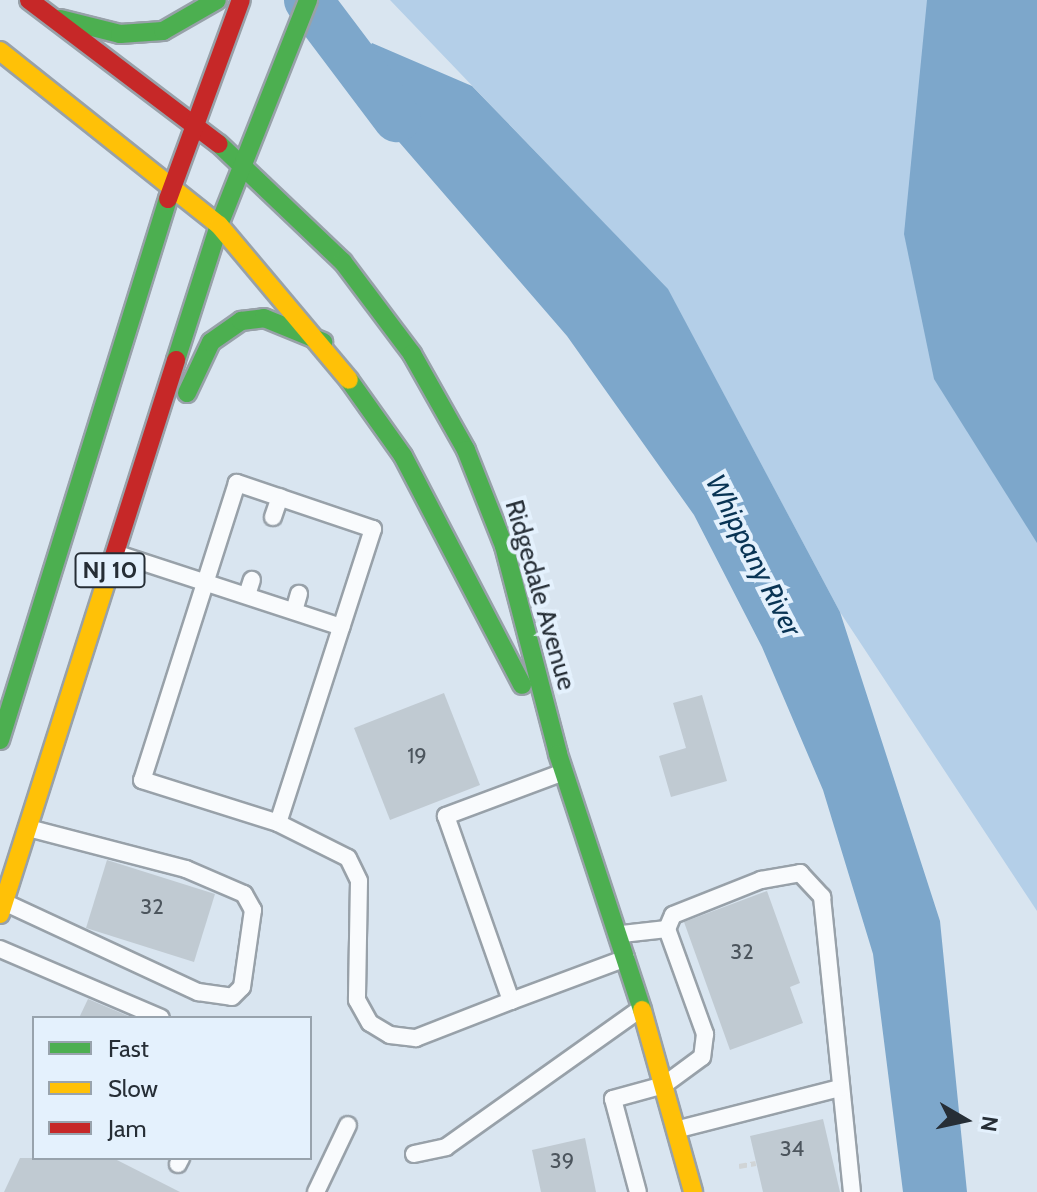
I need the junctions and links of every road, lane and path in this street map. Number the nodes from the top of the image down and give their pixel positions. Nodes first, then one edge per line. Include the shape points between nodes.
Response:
1 (29, 0) edge
2 (217, 0) edge
3 (241, 0) edge
4 (308, 0) edge
5 (60, 19) junction
6 (0, 51) edge
7 (194, 123) junction
8 (242, 161) junction
9 (172, 185) junction
10 (219, 225) junction
11 (323, 342) junction
12 (145, 454) junction
13 (280, 497) junction
14 (326, 514) junction
15 (273, 517) dead end
16 (320, 530) dead end
17 (115, 553) junction
18 (204, 582) junction
19 (299, 594) dead end
20 (294, 611) junction
21 (341, 627) junction
22 (6, 698) edge
23 (0, 740) edge
24 (561, 763) junction
25 (278, 823) junction
26 (29, 828) junction
27 (2, 908) edge
28 (667, 929) junction
29 (621, 934) junction
30 (0, 949) edge
31 (627, 957) junction
32 (511, 1001) junction
33 (642, 1008) junction
34 (156, 1016) edge
35 (664, 1085) junction
36 (840, 1088) junction
37 (348, 1125) dead end
38 (676, 1129) junction
39 (414, 1154) dead end
40 (756, 1163) dead end
41 (739, 1166) dead end
42 (316, 1192) edge
43 (638, 1192) edge
44 (693, 1192) edge
45 (852, 1192) edge

1 - 5 main road
2 - 5 main road via 163,31 120,34
3 - 7 main road, NJ 10
4 - 8 main road, NJ 10
5 - 7 main road, Ridgedale Avenue
6 - 9 main road, Ridgedale Avenue
7 - 8 main road, Ridgedale Avenue
7 - 9 main road, NJ 10
8 - 10 main road, NJ 10
8 - 24 main road, Ridgedale Avenue via 343,262 412,354 466,450 504,546
9 - 10 main road, Ridgedale Avenue
9 - 22 main road, NJ 10
10 - 11 main road, Ridgedale Avenue
10 - 12 main road, NJ 10
11 - 12 main road via 264,318 241,321 211,342 173,422
11 - 24 main road, Ridgedale Avenue via 403,456
12 - 17 main road, NJ 10
13 - 14 lane
13 - 15 lane
13 - 18 lane via 237,483
14 - 16 lane
14 - 21 lane via 373,529
17 - 18 lane
17 - 26 main road, NJ 10
18 - 20 lane via 249,588
18 - 25 lane via 142,780
19 - 20 lane
20 - 21 lane
21 - 25 lane
22 - 23 main road, NJ 10
24 - 29 main road, Ridgedale Avenue
24 - 32 lane via 446,816
25 - 32 lane via 327,842 348,858 359,881 357,1000 370,1023 390,1035 416,1038
26 - 27 main road, NJ 10
26 - 27 lane via 186,869 244,894 253,910 242,987 232,997 198,992
28 - 29 lane
28 - 35 lane via 705,1034 702,1057
28 - 36 lane via 673,915 761,880 800,873 822,897
29 - 31 main road, Ridgedale Avenue
30 - 34 lane
31 - 32 lane
31 - 33 main road, Ridgedale Avenue
33 - 35 main road, Ridgedale Avenue
33 - 39 lane via 446,1147
35 - 38 main road, Ridgedale Avenue
35 - 43 lane via 613,1099
36 - 38 lane
36 - 45 lane
37 - 42 lane
38 - 44 main road, Ridgedale Avenue
40 - 41 path

